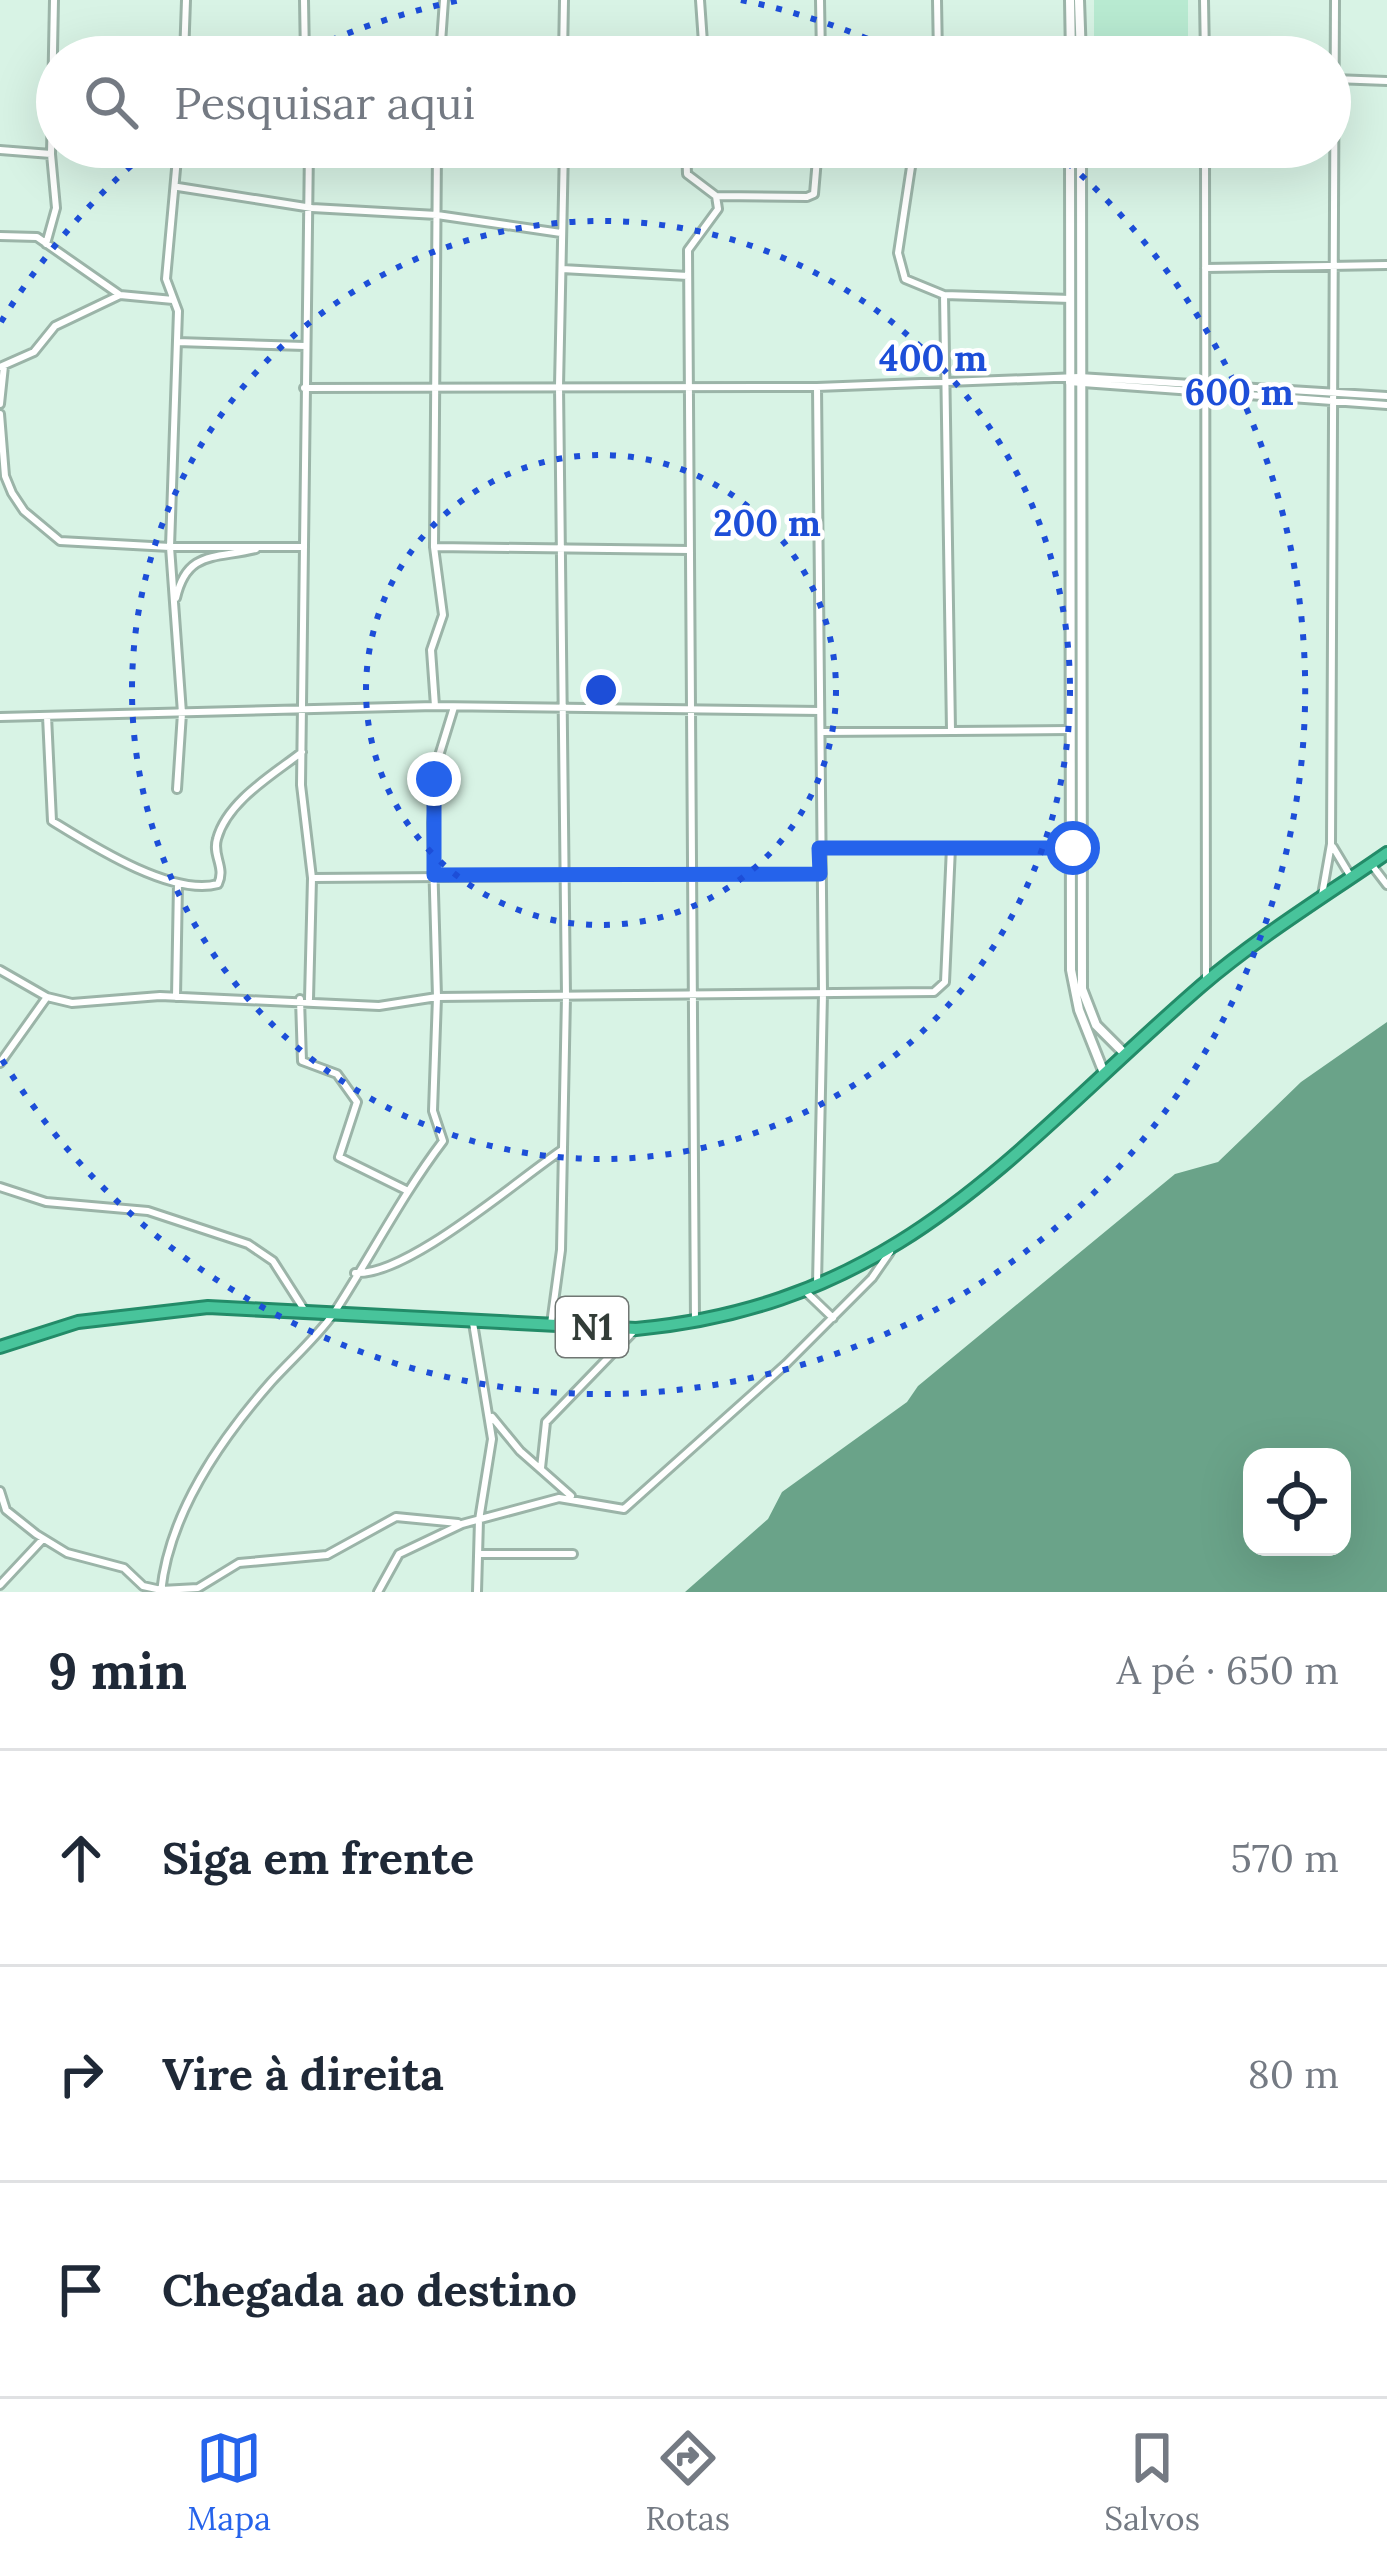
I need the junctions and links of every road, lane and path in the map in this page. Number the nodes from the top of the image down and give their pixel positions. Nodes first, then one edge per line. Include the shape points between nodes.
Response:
1 (54, 0) edge
2 (185, 0) edge
3 (304, 0) edge
4 (444, 0) edge
5 (564, 0) edge
6 (700, 0) edge
7 (820, 0) edge
8 (937, 0) edge
9 (1075, 0) edge
10 (1204, 0) edge
11 (1335, 0) edge
12 (55, 36) edge
13 (184, 36) edge
14 (305, 36) edge
15 (441, 36) edge
16 (563, 36) edge
17 (703, 36) edge
18 (821, 36) edge
19 (938, 36) edge
20 (1072, 36) edge
21 (1079, 36) edge
22 (1205, 36) edge
23 (1335, 36) edge
24 (1351, 80) edge
25 (1387, 81) edge
26 (0, 150) edge
27 (36, 153) edge
28 (52, 168) edge
29 (178, 168) edge
30 (310, 168) edge
31 (437, 168) edge
32 (563, 168) edge
33 (687, 168) edge
34 (815, 168) edge
35 (911, 168) edge
36 (1070, 168) edge
37 (1080, 168) edge
38 (1205, 168) edge
39 (1332, 168) edge
40 (178, 187) junction
41 (716, 196) junction
42 (312, 208) junction
43 (437, 215) junction
44 (561, 233) junction
45 (0, 236) edge
46 (46, 244) junction
47 (1334, 266) junction
48 (1387, 266) edge
49 (1205, 268) junction
50 (562, 269) junction
51 (688, 276) junction
52 (120, 295) junction
53 (944, 296) junction
54 (1071, 299) junction
55 (173, 300) junction
56 (177, 342) junction
57 (305, 346) junction
58 (2, 366) edge
59 (1072, 380) junction
60 (946, 383) junction
61 (1204, 385) junction
62 (560, 386) junction
63 (434, 387) junction
64 (689, 387) junction
65 (817, 387) junction
66 (304, 388) junction
67 (1335, 394) junction
68 (1387, 400) edge
69 (0, 404) edge
70 (0, 414) edge
71 (170, 547) junction
72 (266, 547) junction
73 (303, 547) junction
74 (434, 547) junction
75 (690, 550) junction
76 (565, 552) junction
77 (175, 614) junction
78 (435, 706) junction
79 (454, 707) junction
80 (690, 707) junction
81 (305, 709) junction
82 (561, 710) junction
83 (820, 711) junction
84 (182, 712) junction
85 (47, 716) junction
86 (0, 717) edge
87 (951, 730) junction
88 (1074, 730) junction
89 (821, 732) junction
90 (303, 752) junction
91 (177, 789) dead end
92 (1331, 844) junction
93 (819, 848) junction
94 (951, 848) junction
95 (1073, 848) junction
96 (1387, 853) edge
97 (1371, 864) junction
98 (562, 874) junction
99 (820, 874) junction
100 (434, 875) junction
101 (691, 876) junction
102 (1351, 877) junction
103 (312, 878) junction
104 (178, 884) junction
105 (1387, 884) edge
106 (1321, 898) junction
107 (0, 970) edge
108 (1206, 982) junction
109 (823, 993) junction
110 (694, 995) junction
111 (566, 996) junction
112 (47, 997) junction
113 (176, 997) junction
114 (437, 997) junction
115 (305, 999) junction
116 (1123, 1056) junction
117 (0, 1063) edge
118 (1106, 1072) junction
119 (562, 1150) junction
120 (0, 1187) edge
121 (406, 1190) junction
122 (890, 1252) junction
123 (355, 1273) junction
124 (811, 1289) junction
125 (305, 1311) junction
126 (334, 1312) junction
127 (832, 1318) junction
128 (472, 1323) junction
129 (695, 1323) junction
130 (551, 1327) junction
131 (636, 1328) junction
132 (0, 1347) edge
133 (490, 1414) junction
134 (542, 1468) junction
135 (0, 1491) edge
136 (573, 1499) junction
137 (3, 1511) edge
138 (479, 1520) junction
139 (462, 1524) junction
140 (43, 1539) junction
141 (478, 1554) junction
142 (573, 1554) dead end
143 (2, 1588) edge
144 (161, 1591) edge
145 (378, 1592) edge
146 (477, 1592) edge

1 - 12 street
2 - 13 street
3 - 14 street
4 - 15 street
5 - 16 street
6 - 17 street
7 - 18 street
8 - 19 street
9 - 20 street
9 - 21 street
10 - 22 street
11 - 23 street
24 - 25 street
26 - 27 street
28 - 46 street via 56,208
29 - 40 street
30 - 42 street
31 - 43 street
32 - 44 street
33 - 41 street
34 - 41 street via 811,197
35 - 53 street via 899,272
36 - 54 street
37 - 59 street
38 - 49 street
39 - 47 street
40 - 42 street
40 - 55 street via 166,280
41 - 51 street via 718,209 688,250
42 - 43 street
42 - 57 street
43 - 44 street
43 - 63 street
44 - 50 street
45 - 46 street
46 - 52 street
47 - 48 street
47 - 49 street
47 - 67 street
49 - 61 street
50 - 51 street
50 - 62 street
51 - 64 street
52 - 55 street
52 - 58 street via 56,326 34,352
53 - 54 street
53 - 60 street
54 - 59 street
55 - 56 street
56 - 57 street
56 - 71 street
57 - 66 street
58 - 69 street
59 - 60 street
59 - 61 street
59 - 88 street
59 - 116 street via 1082,989 1096,1025
60 - 65 street
60 - 87 street
61 - 67 street
61 - 108 street
62 - 63 street
62 - 64 street
62 - 76 street
63 - 66 street
63 - 74 street
64 - 65 street
64 - 75 street
65 - 83 street
66 - 73 street
67 - 68 street
67 - 92 street
70 - 71 street via 7,482 24,511 60,541
71 - 72 street
71 - 77 street
72 - 73 street
72 - 77 street via 190,563
73 - 81 street
74 - 76 street
74 - 78 street via 443,615 431,650
75 - 76 street
75 - 80 street
76 - 82 street
77 - 84 street
78 - 79 street
78 - 81 street
79 - 82 street
79 - 100 street via 434,779
80 - 82 street
80 - 83 street
80 - 101 street
81 - 84 street
81 - 90 street
82 - 98 street
83 - 89 street
84 - 85 street
84 - 91 street
85 - 86 street
85 - 104 street via 52,821
87 - 88 street
87 - 89 street
88 - 95 street
89 - 93 street
90 - 103 street
90 - 104 street via 265,777 220,832 218,884
92 - 102 street
92 - 106 street
93 - 94 street
93 - 99 street
94 - 95 street
94 - 109 street via 941,987
95 - 118 street via 1072,983
96 - 97 highway, N1
97 - 102 highway, N1
97 - 105 street
98 - 100 street
98 - 101 street
98 - 111 street
99 - 101 street
99 - 109 street
100 - 103 street
100 - 114 street
101 - 110 street
102 - 106 highway, N1
103 - 115 street
104 - 113 street
106 - 108 highway, N1
107 - 112 street
108 - 116 highway, N1
109 - 110 street
109 - 124 street
110 - 111 street
110 - 129 street
111 - 114 street
111 - 119 street
112 - 113 street
112 - 117 street
113 - 115 street
114 - 115 street via 379,1006
114 - 121 street via 433,1111 443,1141
115 - 121 street via 302,1061 337,1074 357,1102 339,1156
116 - 118 highway, N1
118 - 122 highway, N1 via 979,1189
119 - 123 street via 458,1227 380,1272
119 - 130 street
120 - 125 street via 46,1202 148,1211 248,1244 284,1274
121 - 123 street
122 - 124 highway, N1
122 - 127 street
123 - 126 street
124 - 127 street
124 - 129 highway, N1
125 - 126 highway, N1
125 - 132 highway, N1 via 133,1312
126 - 128 highway, N1
126 - 144 street via 208,1469 176,1527
127 - 136 street via 624,1509
128 - 130 highway, N1
128 - 133 street
129 - 131 highway, N1
130 - 131 highway, N1
131 - 134 street via 546,1422
133 - 134 street
133 - 138 street
134 - 136 street
135 - 137 street
136 - 138 street
137 - 140 street
138 - 139 street
138 - 141 street
139 - 144 street via 396,1517 328,1555 239,1563 201,1587
139 - 145 street via 399,1554
140 - 143 street
140 - 144 street via 124,1568
141 - 142 street
141 - 146 street

